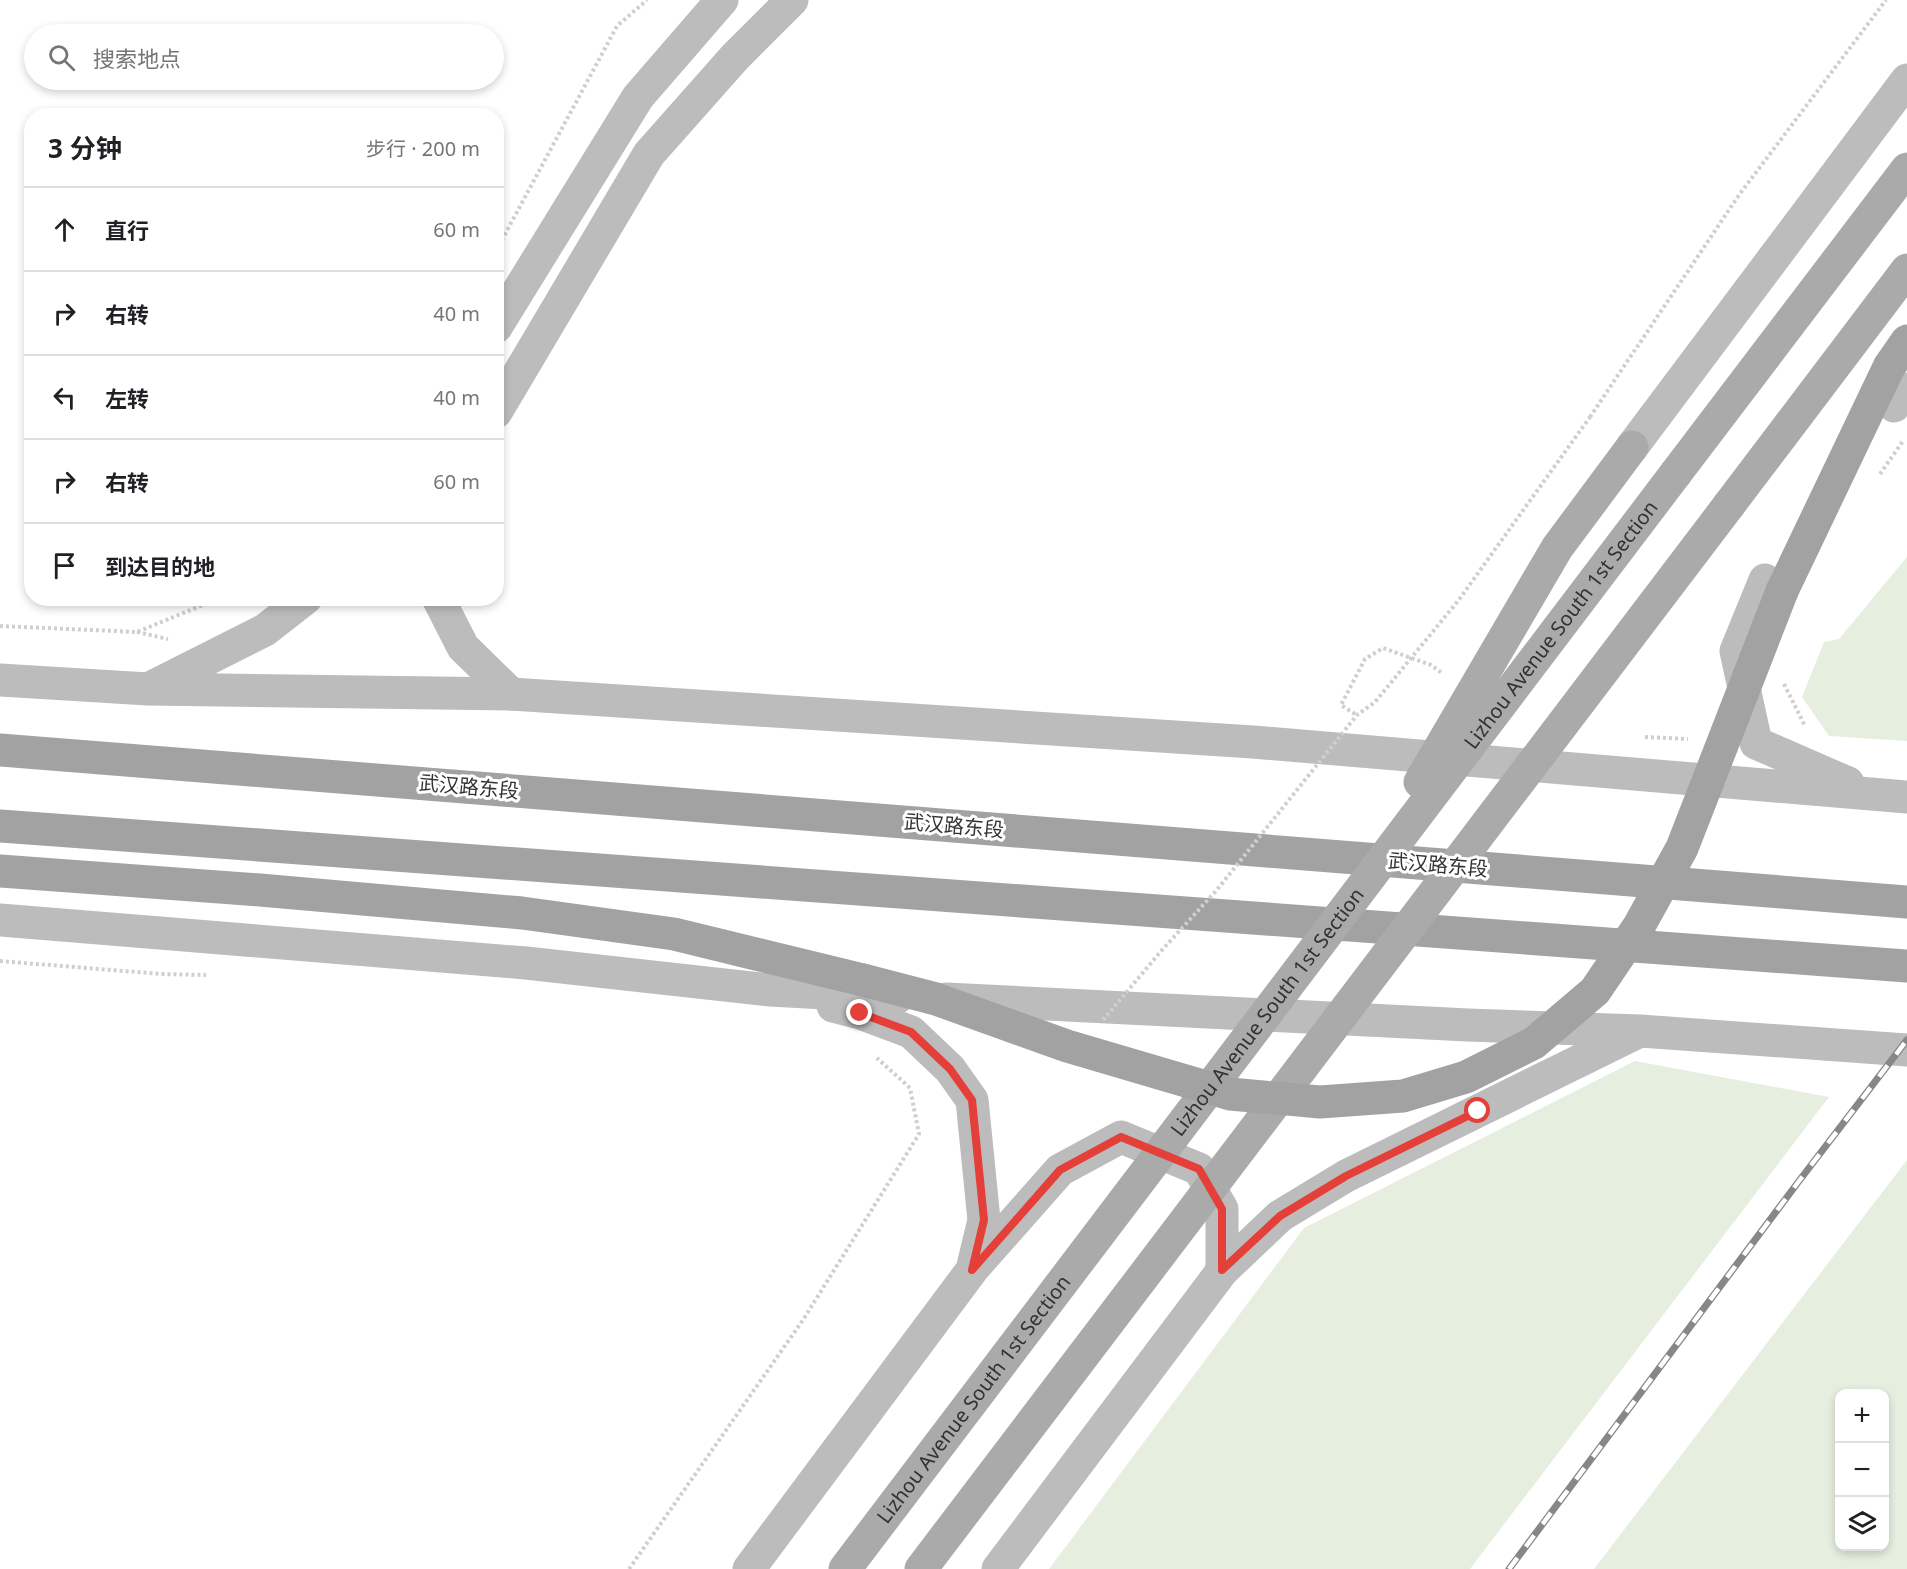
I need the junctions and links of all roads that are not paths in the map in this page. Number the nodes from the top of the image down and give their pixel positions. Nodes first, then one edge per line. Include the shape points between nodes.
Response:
1 (722, 0) edge
2 (792, 0) edge
3 (1907, 80) edge
4 (1907, 170) edge
5 (1907, 270) edge
6 (504, 314) edge
7 (1907, 341) edge
8 (504, 399) edge
9 (1774, 585) junction
10 (296, 606) edge
11 (442, 606) edge
12 (0, 680) edge
13 (148, 689) junction
14 (511, 694) junction
15 (0, 750) edge
16 (1872, 794) junction
17 (1907, 797) edge
18 (0, 826) edge
19 (0, 871) edge
20 (1907, 902) edge
21 (1343, 912) junction
22 (0, 920) edge
23 (1907, 966) edge
24 (770, 990) junction
25 (1640, 1031) junction
26 (1907, 1050) edge
27 (972, 1270) junction
28 (1222, 1270) junction
29 (749, 1569) edge
30 (845, 1569) edge
31 (921, 1569) edge
32 (998, 1569) edge

1 - 6 main road via 638,97
2 - 8 main road via 649,154
3 - 21 main road, bridge via 1557,548
4 - 21 main road, Lizhou Avenue South 1st Section, bridge
5 - 31 main road, bridge
7 - 9 highway
9 - 16 main road via 1736,651 1756,743
9 - 19 highway, bridge via 1682,848 1640,926 1595,991 1534,1043 1466,1077 1403,1096 1320,1102 1230,1094 1067,1046 936,999 674,934 522,913
10 - 13 main road via 265,630
11 - 14 main road via 463,647
12 - 13 main road
13 - 14 main road
14 - 16 main road via 1253,742
15 - 20 highway, 武汉路东段
16 - 17 main road
18 - 23 highway
21 - 30 main road, Lizhou Avenue South 1st Section, bridge
22 - 24 main road via 526,963
24 - 25 main road
24 - 27 main road via 860,1013 911,1032 950,1069 972,1100 984,1220
25 - 26 main road
25 - 28 main road via 1346,1176 1280,1216
27 - 28 main road via 1060,1170 1121,1137 1199,1169 1222,1209
27 - 29 main road
28 - 32 main road

